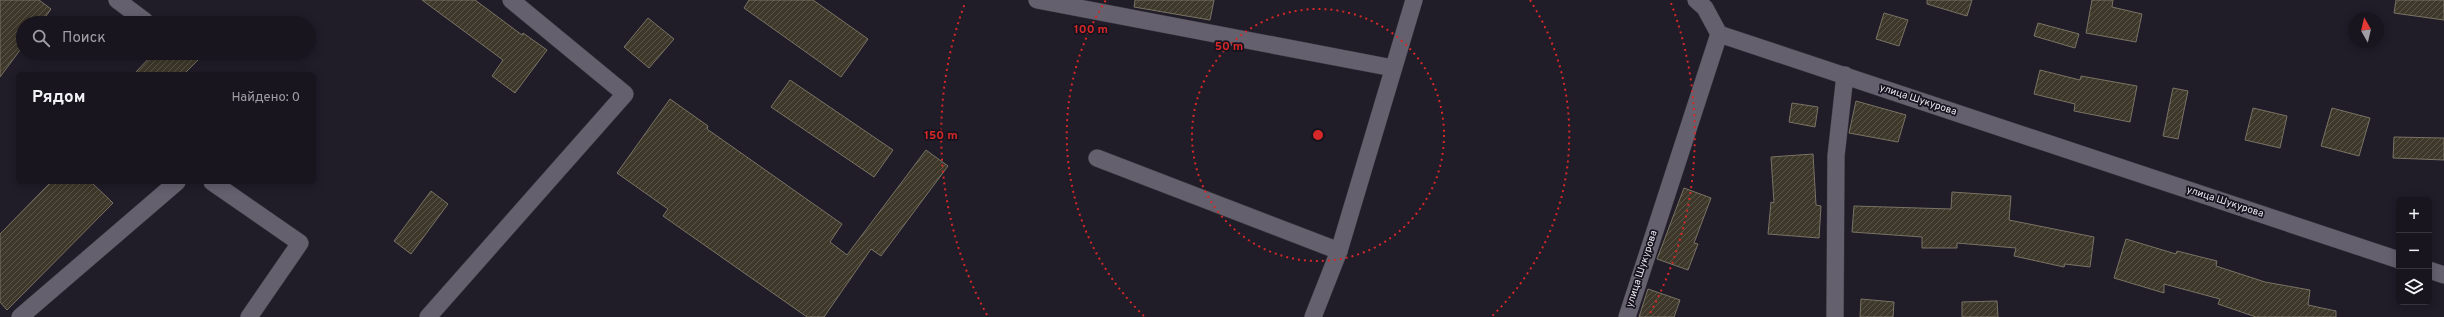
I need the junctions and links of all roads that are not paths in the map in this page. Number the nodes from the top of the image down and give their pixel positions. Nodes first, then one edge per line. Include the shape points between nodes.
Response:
1 (117, 0) edge
2 (512, 0) edge
3 (1037, 0) edge
4 (1414, 0) edge
5 (1696, 0) edge
6 (140, 16) edge
7 (1719, 34) junction
8 (1393, 68) junction
9 (1845, 75) junction
10 (1097, 158) dead end
11 (175, 184) edge
12 (215, 184) edge
13 (1339, 251) junction
14 (2396, 259) edge
15 (2432, 271) edge
16 (2444, 275) edge
17 (20, 317) edge
18 (249, 317) edge
19 (428, 317) edge
20 (1313, 317) edge
21 (1626, 317) edge
22 (1835, 317) edge

1 - 6 street
2 - 19 street via 625,94
3 - 8 street
4 - 8 street
5 - 7 street via 1704,8
7 - 9 street, улица Шукурова
7 - 21 street, улица Шукурова
8 - 13 street
9 - 14 street, улица Шукурова
9 - 22 street via 1836,156
10 - 13 street
11 - 17 street
12 - 18 street via 300,243
13 - 20 street
15 - 16 street

